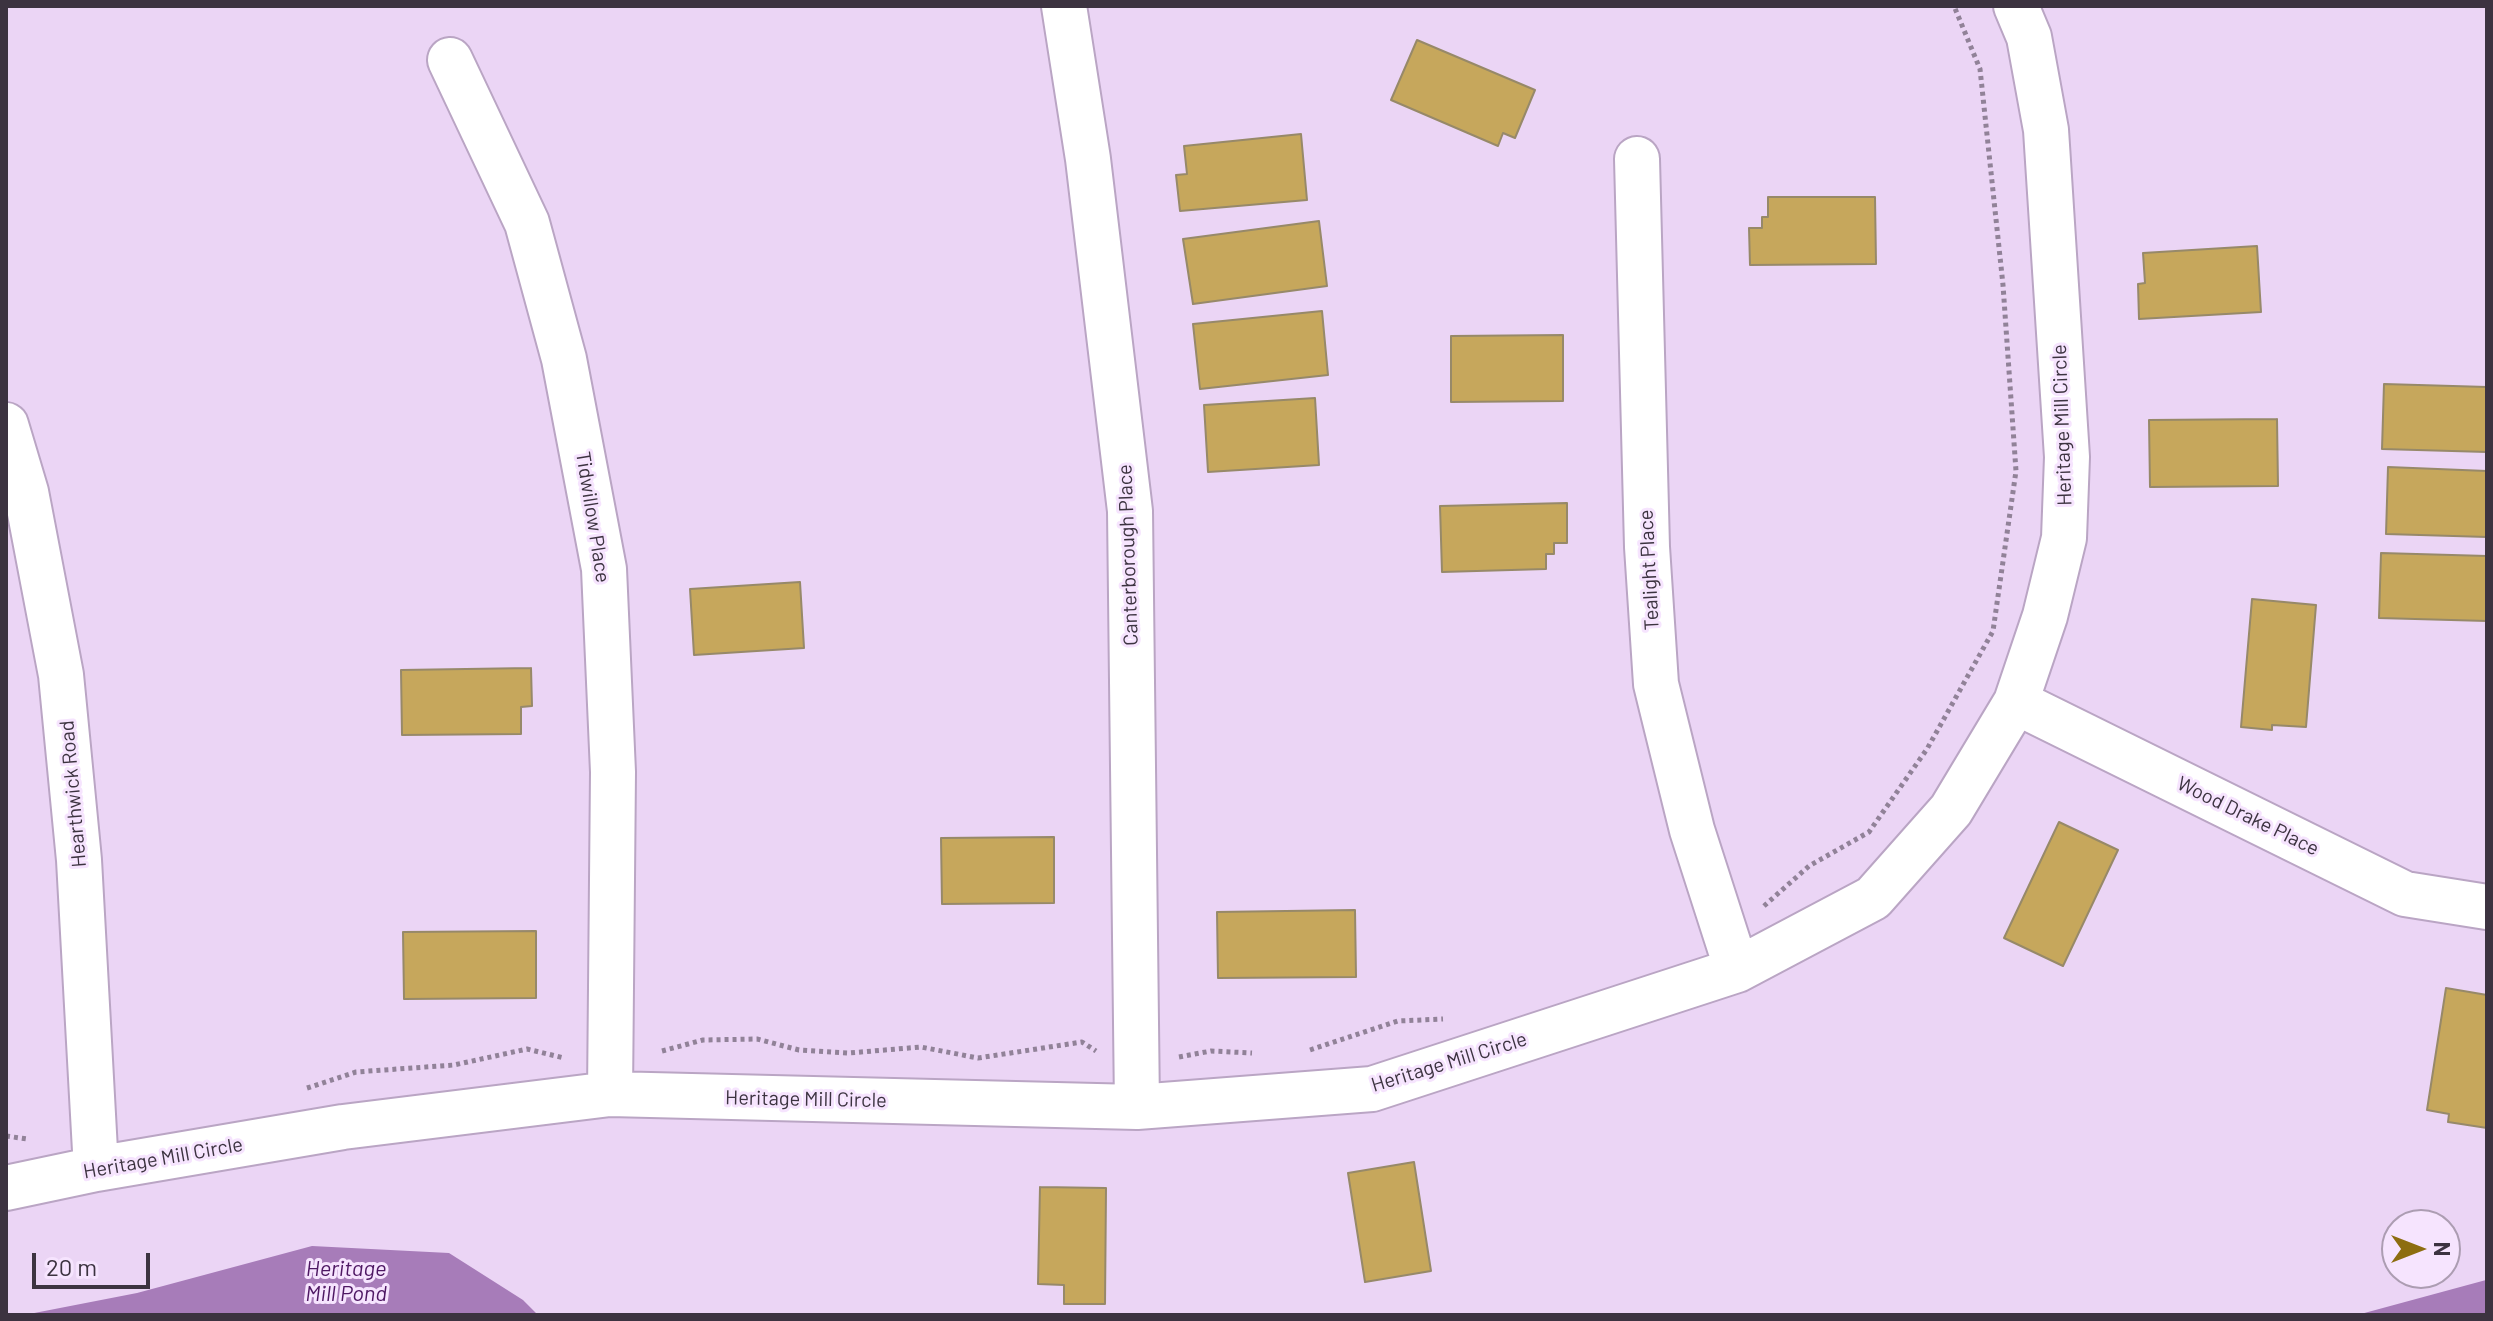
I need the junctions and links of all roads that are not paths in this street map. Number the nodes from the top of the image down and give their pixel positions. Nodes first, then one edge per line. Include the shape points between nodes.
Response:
1 (1064, 6) edge
2 (2016, 6) edge
3 (450, 60) dead end
4 (1637, 159) dead end
5 (6, 425) edge
6 (2016, 702) junction
7 (2487, 907) edge
8 (1737, 970) junction
9 (610, 1078) junction
10 (1137, 1086) junction
11 (95, 1158) junction
12 (6, 1188) edge

1 - 10 street, Canterborough Place via 1130,511
2 - 6 street, Heritage Mill Circle via 2029,37 2046,130 2067,457 2064,538
3 - 9 street, Tidwillow Place via 527,223 564,359 604,569 613,772
4 - 8 street, Tealight Place via 1647,547 1656,684 1692,830
5 - 11 street, Hearthwick Road via 26,492 61,675 79,860
6 - 7 street, Wood Drake Place via 2405,894
6 - 8 street, Heritage Mill Circle via 1951,810 1873,898
8 - 10 street, Heritage Mill Circle via 1372,1089
9 - 10 street, Heritage Mill Circle
9 - 11 street, Heritage Mill Circle via 343,1127
11 - 12 street, Heritage Mill Circle

